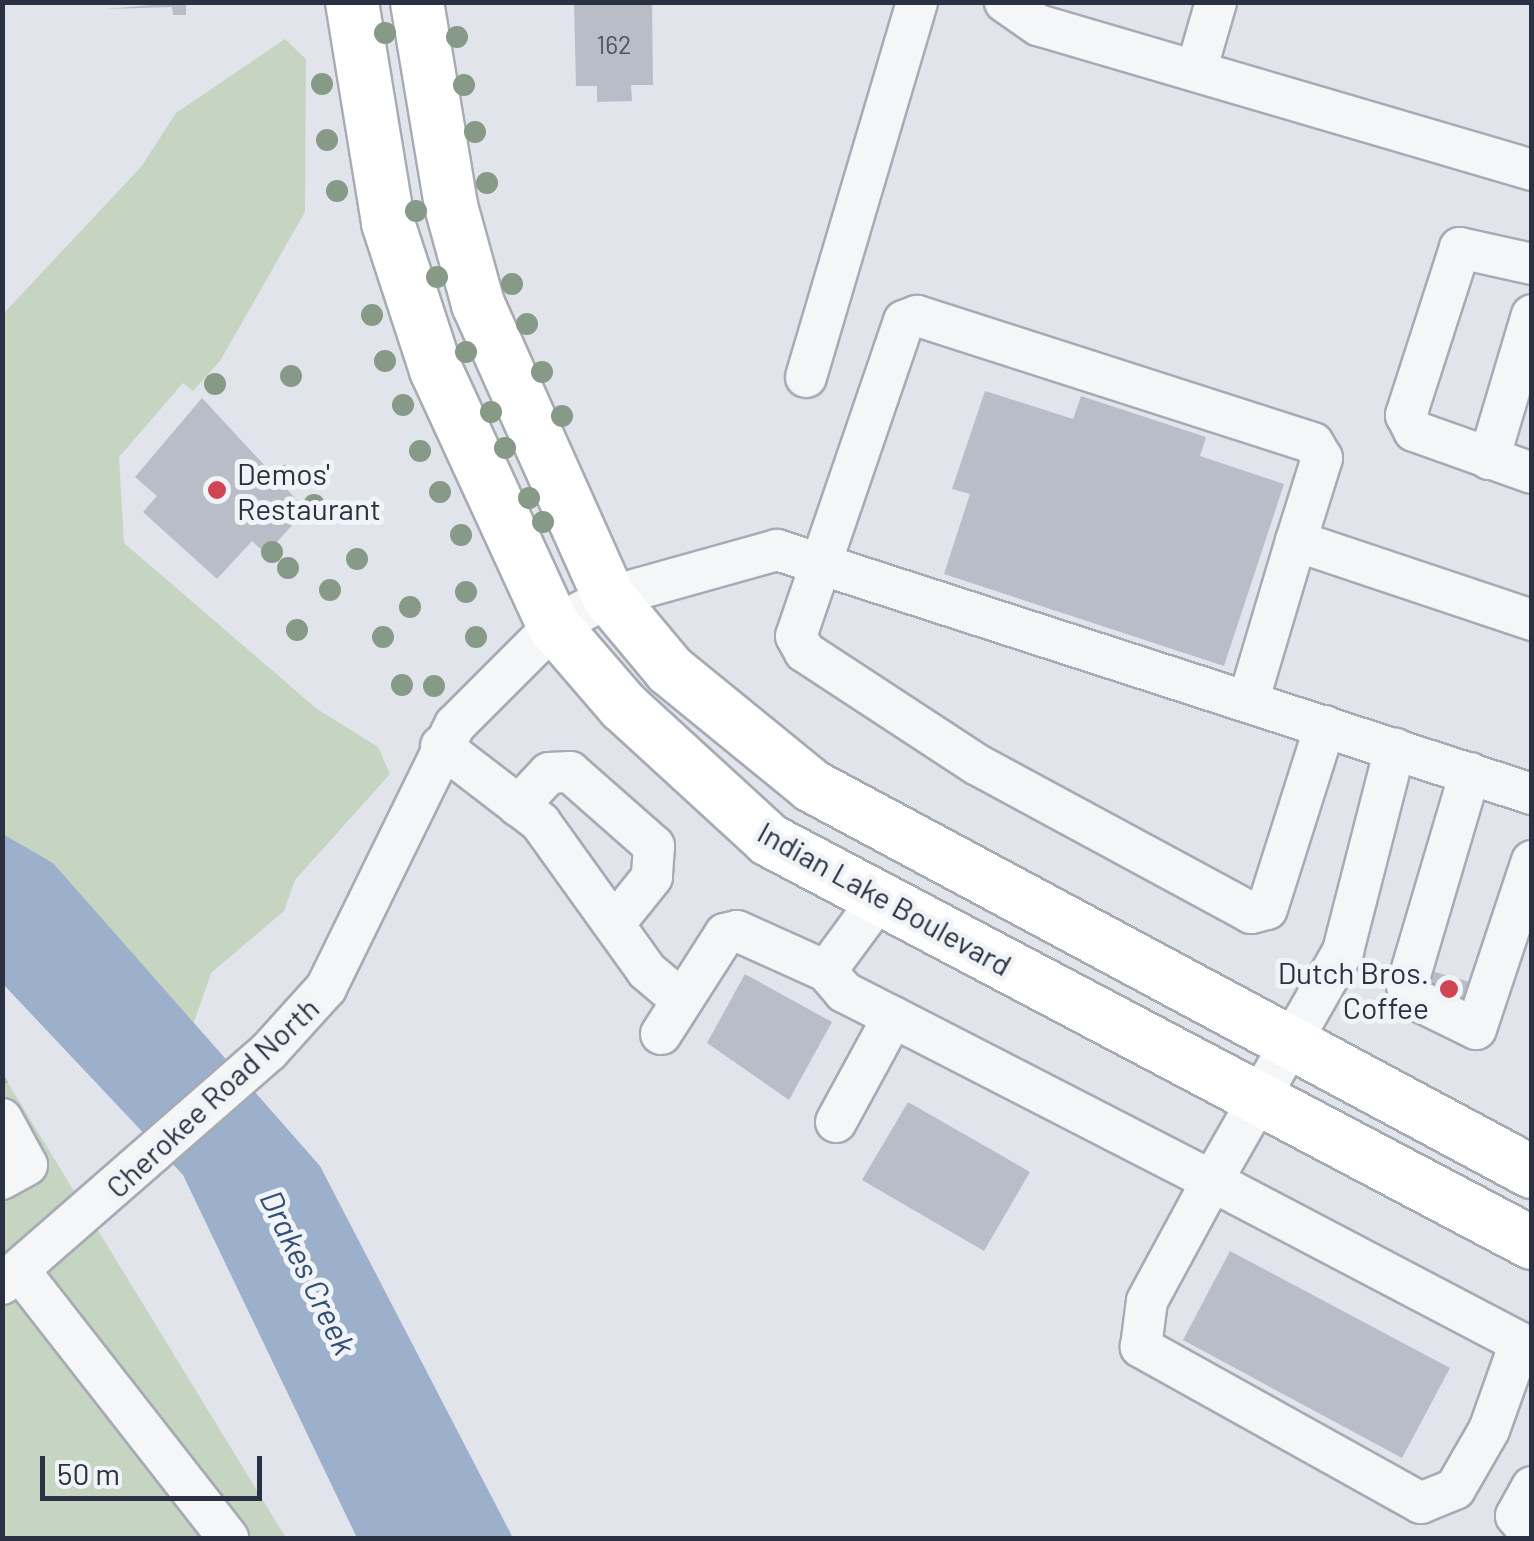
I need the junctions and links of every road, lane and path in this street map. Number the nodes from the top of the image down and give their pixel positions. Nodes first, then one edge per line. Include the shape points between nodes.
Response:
1 (352, 2) edge
2 (417, 2) edge
3 (917, 2) edge
4 (1006, 2) edge
5 (1216, 2) edge
6 (1196, 71) junction
7 (1532, 170) edge
8 (1532, 264) edge
9 (1532, 315) edge
10 (806, 377) dead end
11 (1489, 459) junction
12 (1532, 472) edge
13 (1296, 541) junction
14 (821, 562) junction
15 (609, 597) junction
16 (1532, 620) edge
17 (554, 626) junction
18 (1248, 702) junction
19 (1325, 726) junction
20 (441, 746) junction
21 (1395, 749) junction
22 (1470, 774) junction
23 (1532, 794) edge
24 (518, 806) junction
25 (1532, 861) edge
26 (878, 898) junction
27 (615, 923) junction
28 (826, 972) junction
29 (680, 999) junction
30 (893, 1017) junction
31 (660, 1034) dead end
32 (1288, 1046) junction
33 (1259, 1099) junction
34 (2, 1120) edge
35 (836, 1122) dead end
36 (1530, 1164) edge
37 (2, 1179) edge
38 (1212, 1181) junction
39 (1532, 1243) edge
40 (12, 1279) edge
41 (1526, 1346) edge
42 (1532, 1487) edge
43 (1532, 1536) edge
44 (228, 1538) edge

1 - 17 main road, Indian Lake Boulevard via 384,205 409,290 476,470
2 - 15 main road, Indian Lake Boulevard via 450,206 478,304
3 - 10 street
4 - 6 street via 1038,25
5 - 6 street
6 - 7 street
8 - 11 street via 1460,248 1406,415 1414,432
9 - 11 street
11 - 12 street
13 - 14 street via 1322,458 1313,443 917,316 904,320
13 - 16 street
13 - 18 street
14 - 15 street, Cherokee Road North via 777,550
14 - 18 street, Cherokee Road North
14 - 19 street via 796,636 805,652 976,764 1251,913 1267,909
15 - 17 street, Cherokee Road North
15 - 32 main road, Indian Lake Boulevard via 670,670 812,786
17 - 20 street, Cherokee Road North via 484,690
17 - 26 main road, Indian Lake Boulevard via 623,706 768,840
18 - 19 street, Cherokee Road North
19 - 21 street, Cherokee Road North
20 - 24 street
20 - 40 street, Cherokee Road North via 364,926 326,988 269,1051
21 - 22 street, Cherokee Road North
21 - 32 street via 1343,951
22 - 23 street, Cherokee Road North
22 - 25 street via 1407,986 1413,998 1476,1029
24 - 27 street
24 - 27 street via 549,773 570,772 654,846 652,877
26 - 28 street
26 - 33 main road, Indian Lake Boulevard
27 - 29 street via 647,971
28 - 29 street via 737,930 711,943
28 - 30 street via 844,992
29 - 31 street
30 - 35 street
30 - 38 street
32 - 33 street
32 - 36 main road, Indian Lake Boulevard
33 - 38 street
33 - 39 main road, Indian Lake Boulevard
34 - 37 street via 27,1165
38 - 41 street
38 - 41 street via 1147,1301 1142,1347 1421,1503 1455,1488
40 - 44 street, Cherokee Road North
42 - 43 street via 1516,1516

